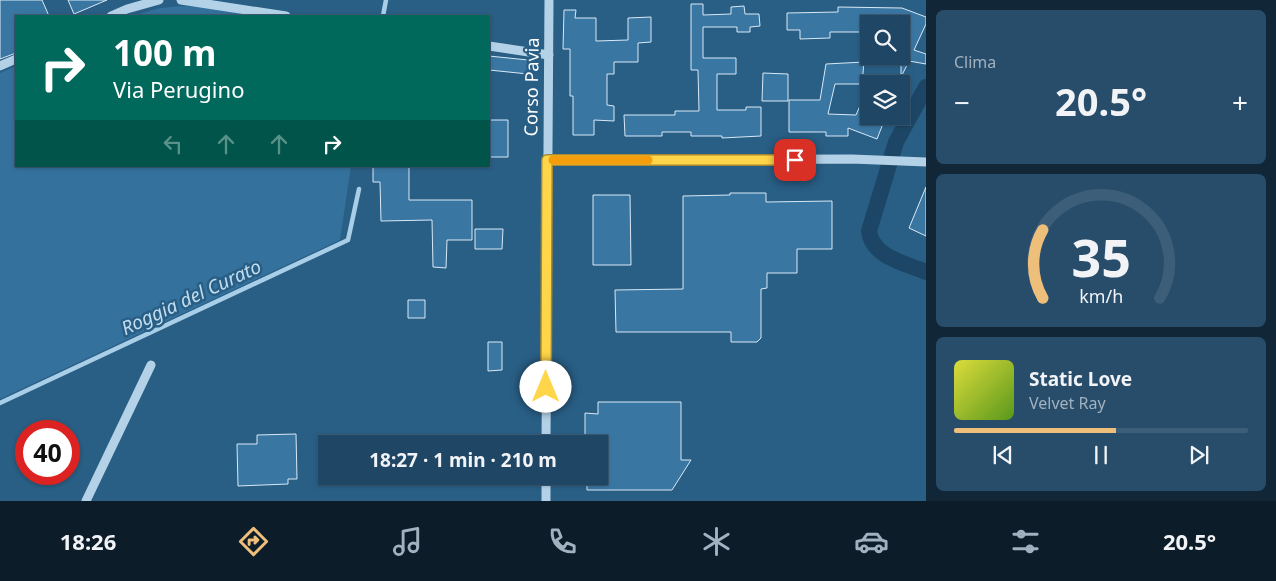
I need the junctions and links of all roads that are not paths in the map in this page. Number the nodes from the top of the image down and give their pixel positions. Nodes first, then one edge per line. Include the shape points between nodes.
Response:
1 (160, 0) edge
2 (181, 0) edge
3 (549, 0) edge
4 (113, 15) edge
5 (279, 15) edge
6 (490, 46) edge
7 (550, 55) junction
8 (15, 59) edge
9 (0, 66) edge
10 (547, 160) junction
11 (926, 162) edge
12 (151, 365) dead end
13 (546, 435) edge
14 (546, 485) edge
15 (86, 501) edge
16 (546, 501) edge

1 - 4 street
2 - 5 street
3 - 7 street, Corso Pavia
6 - 7 street
7 - 10 street, Corso Pavia
8 - 9 street
10 - 11 street
10 - 13 street, Corso Pavia
12 - 15 street
14 - 16 street

